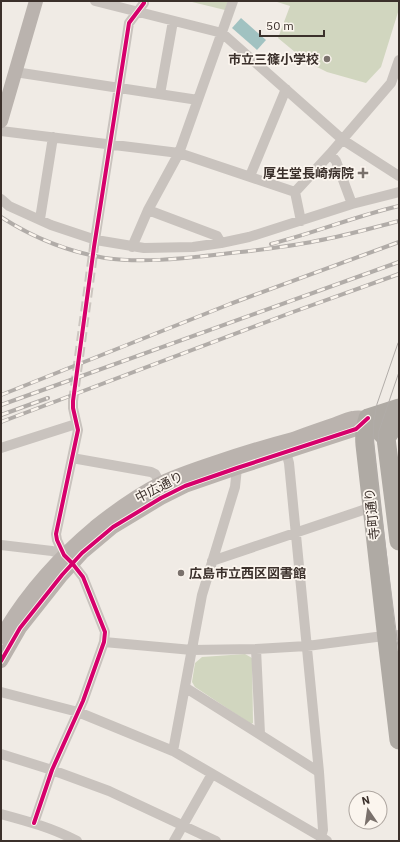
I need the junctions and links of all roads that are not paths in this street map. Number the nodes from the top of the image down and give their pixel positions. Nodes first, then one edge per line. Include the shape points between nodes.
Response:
1 (36, 1) edge
2 (96, 1) edge
3 (144, 1) edge
4 (233, 1) edge
5 (137, 12) junction
6 (173, 21) junction
7 (222, 33) junction
8 (399, 60) edge
9 (15, 72) junction
10 (395, 83) edge
11 (118, 88) junction
12 (286, 89) junction
13 (160, 94) junction
14 (198, 100) junction
15 (1, 121) edge
16 (1, 131) edge
17 (53, 137) junction
18 (342, 140) junction
19 (111, 144) junction
20 (179, 153) junction
21 (330, 154) junction
22 (250, 176) junction
23 (399, 176) edge
24 (295, 192) junction
25 (399, 192) edge
26 (1, 199) edge
27 (352, 204) junction
28 (148, 210) junction
29 (40, 219) junction
30 (301, 221) junction
31 (95, 243) junction
32 (221, 243) junction
33 (132, 247) junction
34 (73, 401) tunnel mouth
35 (399, 408) edge
36 (368, 418) junction
37 (399, 422) edge
38 (76, 424) junction
39 (386, 438) junction
40 (1, 448) edge
41 (286, 452) junction
42 (72, 458) junction
43 (235, 462) junction
44 (160, 483) junction
45 (397, 501) edge
46 (372, 507) junction
47 (296, 533) junction
48 (399, 541) edge
49 (1, 545) edge
50 (68, 559) junction
51 (212, 561) junction
52 (4, 624) edge
53 (393, 635) edge
54 (1, 637) edge
55 (104, 642) junction
56 (307, 646) junction
57 (256, 649) junction
58 (192, 650) junction
59 (1, 661) edge
60 (186, 688) junction
61 (1, 692) edge
62 (78, 712) junction
63 (260, 734) junction
64 (399, 740) edge
65 (174, 751) junction
66 (1, 754) edge
67 (52, 770) junction
68 (319, 772) junction
69 (212, 774) junction
70 (1, 814) edge
71 (34, 823) junction
72 (182, 826) junction
73 (324, 839) edge
74 (77, 841) edge
75 (174, 841) edge
76 (216, 841) edge

1 - 9 street
2 - 5 street
3 - 5 street
4 - 7 street
5 - 6 street
5 - 11 street via 129,23
6 - 7 street
6 - 13 street
7 - 12 street
7 - 14 street
8 - 10 street
9 - 11 street
9 - 15 street
10 - 18 street
11 - 13 street
11 - 19 street
12 - 18 street
12 - 22 street
13 - 14 street
14 - 20 street
16 - 17 street
17 - 19 street
17 - 29 street
18 - 21 street
18 - 23 street
19 - 20 street
19 - 31 street
20 - 22 street
20 - 28 street
21 - 24 street
21 - 27 street via 336,160
22 - 24 street
24 - 30 street
25 - 27 street
26 - 29 street via 9,206
27 - 30 street
28 - 32 street via 217,236
28 - 33 street
29 - 31 street
30 - 32 street
31 - 33 street
32 - 33 street via 193,247
34 - 38 street
35 - 36 highway
36 - 39 highway
36 - 41 street via 356,428
36 - 43 street, 中広通り via 353,418 268,445
36 - 46 highway, 寺町通り via 364,435
37 - 39 highway
38 - 40 street
38 - 42 street via 78,430
39 - 45 highway, 寺町通り
41 - 43 street
41 - 47 street via 290,463
42 - 44 street via 151,472
42 - 50 street via 56,534 58,545
43 - 44 street, 中広通り via 179,475
43 - 50 street via 157,500
43 - 51 street via 235,487
44 - 50 street, 中広通り via 117,510 82,539
45 - 48 highway, 寺町通り
46 - 47 street
46 - 53 highway, 寺町通り
47 - 51 street
47 - 56 street
49 - 50 street via 52,551
50 - 52 street, 中広通り via 44,577
50 - 55 street via 83,577 105,632
50 - 59 street via 20,628
51 - 58 street via 202,595
52 - 54 street, 中広通り
53 - 56 street
53 - 64 highway, 寺町通り
55 - 58 street
55 - 62 street
56 - 57 street
56 - 68 street
57 - 58 street
57 - 63 street
58 - 60 street
60 - 63 street
60 - 65 street
61 - 62 street
62 - 65 street
62 - 67 street
63 - 68 street
65 - 69 street
66 - 67 street
67 - 71 street
67 - 72 street via 109,792
68 - 73 street
69 - 72 street
69 - 73 street
70 - 71 street
71 - 74 street
72 - 75 street
72 - 76 street

